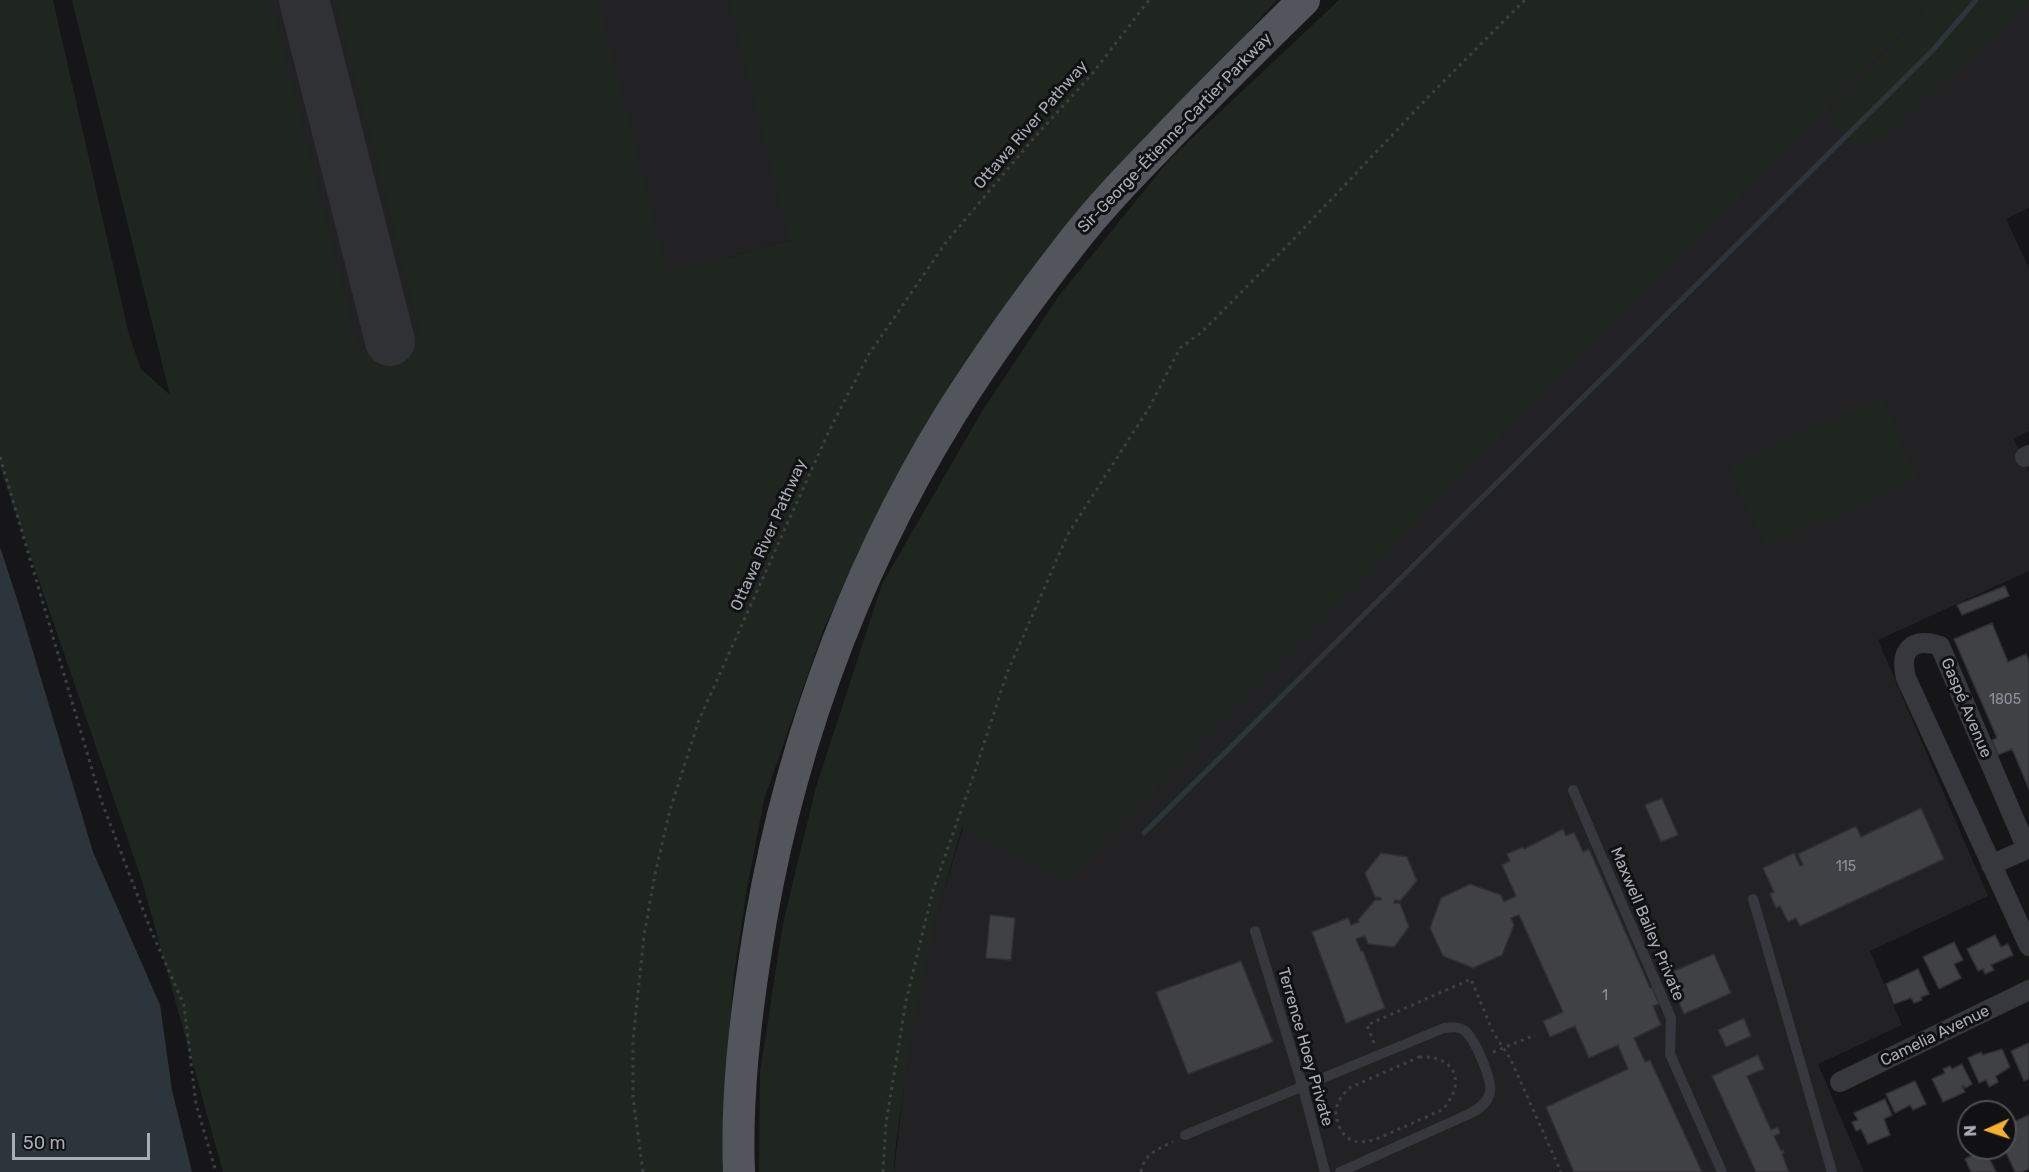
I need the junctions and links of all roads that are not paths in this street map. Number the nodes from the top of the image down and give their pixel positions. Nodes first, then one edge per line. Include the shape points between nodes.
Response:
1 (1304, 0) edge
2 (1573, 790) dead end
3 (2028, 848) edge
4 (1991, 864) junction
5 (1753, 899) dead end
6 (1255, 931) dead end
7 (2029, 946) edge
8 (2029, 990) edge
9 (1840, 1082) dead end
10 (1303, 1088) junction
11 (1185, 1135) road end
12 (739, 1172) edge
13 (1325, 1172) edge
14 (1340, 1172) edge
15 (1722, 1172) edge
16 (1832, 1172) edge

1 - 12 main road, Sir-George-Étienne-Cartier Parkway via 1133,173 1071,243 949,416 891,521 823,681 796,764 765,893 745,1022
2 - 15 lane, Maxwell Bailey Private via 1671,1018 1670,1054
3 - 4 street, Gaspé Avenue
3 - 4 street, Gaspé Avenue via 1940,646 1917,643 1905,656 1906,678
4 - 7 street, Gaspé Avenue
5 - 16 lane
6 - 10 lane, Terrence Hoey Private
8 - 9 street, Camelia Avenue
10 - 11 lane
10 - 13 lane, Terrence Hoey Private
10 - 14 lane via 1444,1028 1466,1031 1480,1057 1491,1086 1483,1105

